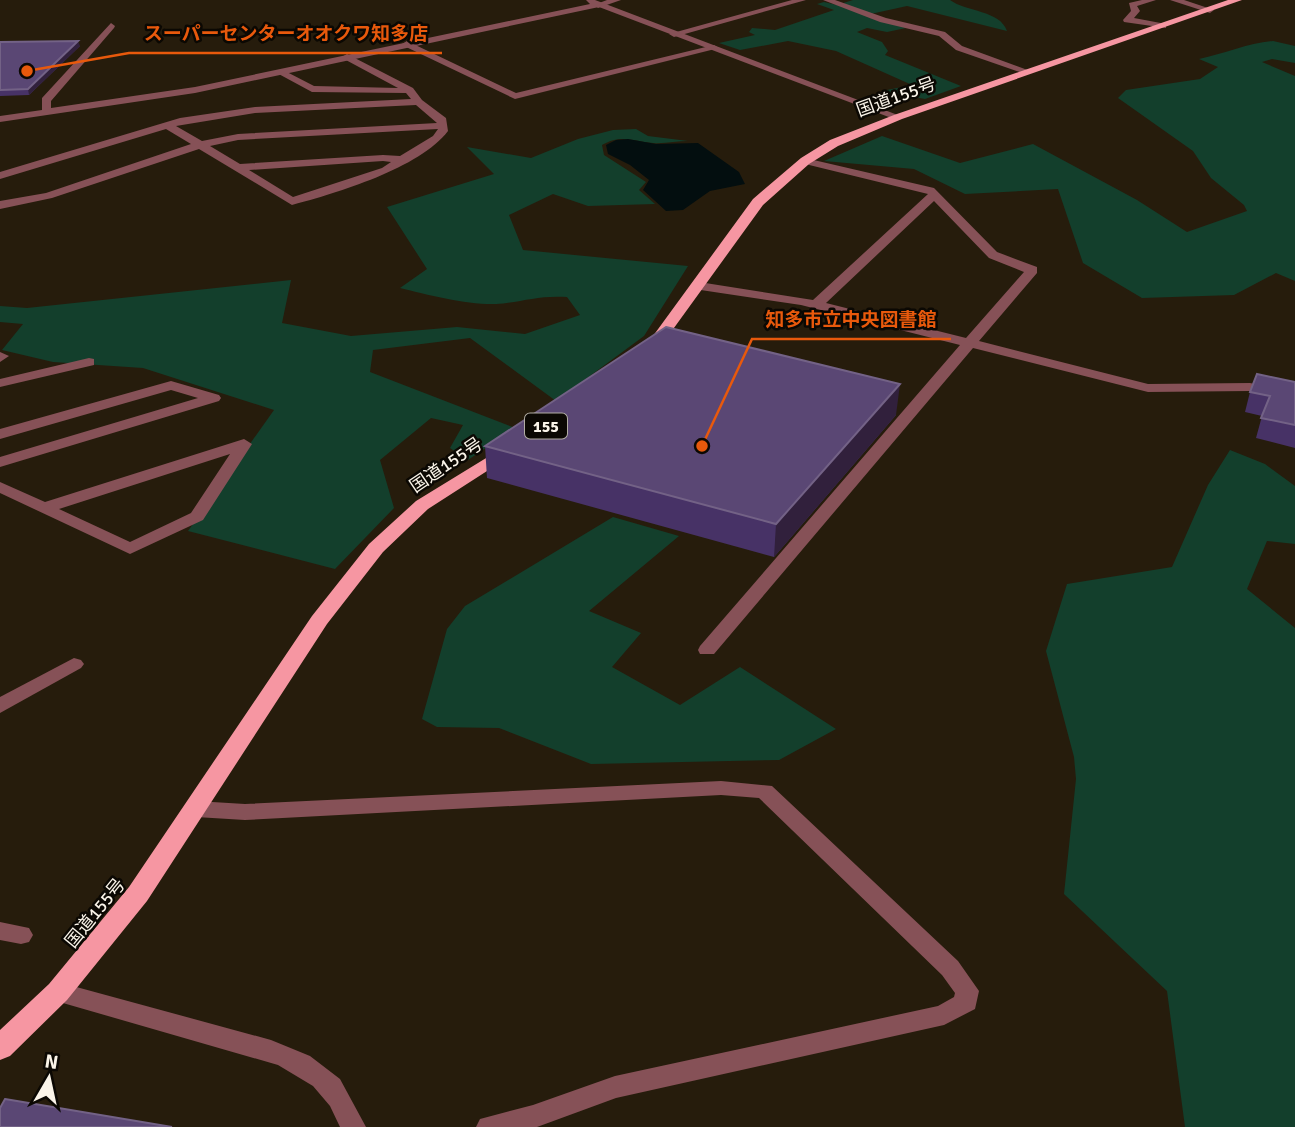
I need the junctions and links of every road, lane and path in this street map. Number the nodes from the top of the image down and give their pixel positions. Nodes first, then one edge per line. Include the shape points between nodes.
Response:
1 (586, 0) edge
2 (617, 0) edge
3 (802, 0) edge
4 (827, 0) edge
5 (1152, 0) edge
6 (1174, 0) edge
7 (1237, 0) edge
8 (598, 5) junction
9 (1210, 10) junction
10 (111, 26) dead end
11 (1163, 26) junction
12 (674, 34) junction
13 (407, 44) junction
14 (714, 48) junction
15 (347, 57) junction
16 (280, 72) junction
17 (1028, 72) junction
18 (409, 90) junction
19 (418, 102) junction
20 (48, 112) junction
21 (898, 117) junction
22 (0, 119) edge
23 (166, 124) junction
24 (443, 126) junction
25 (202, 145) junction
26 (404, 160) junction
27 (805, 161) junction
28 (239, 168) junction
29 (0, 176) edge
30 (933, 196) junction
31 (0, 205) edge
32 (699, 286) junction
33 (816, 305) junction
34 (972, 342) junction
35 (639, 361) edge
36 (89, 362) dead end
37 (0, 383) edge
38 (1295, 397) edge
39 (0, 434) edge
40 (530, 436) edge
41 (0, 462) edge
42 (0, 487) edge
43 (44, 508) junction
44 (707, 650) dead end
45 (74, 664) dead end
46 (0, 706) edge
47 (196, 808) junction
48 (58, 992) junction
49 (0, 1048) edge
50 (353, 1127) edge
51 (489, 1127) edge

1 - 8 street
2 - 8 street
3 - 12 street
4 - 17 street via 942,34 959,48
5 - 11 street via 1132,5 1136,11 1127,20
6 - 9 street
7 - 9 highway, 国道155号
8 - 12 street
8 - 13 street
9 - 11 highway, 国道155号
10 - 20 street via 46,100
11 - 17 highway, 国道155号
12 - 14 street
13 - 14 street via 515,96
13 - 15 street
14 - 21 street
15 - 16 street
15 - 18 street
16 - 18 street via 312,89
16 - 20 street
17 - 21 highway, 国道155号
18 - 19 street
19 - 23 street via 255,110
19 - 24 street via 442,120
20 - 22 street
21 - 27 highway, 国道155号 via 834,143
23 - 25 street
23 - 29 street
24 - 25 street via 238,137
24 - 26 street via 437,138
25 - 28 street
25 - 31 street via 48,196
26 - 28 street
26 - 28 street via 292,201
27 - 30 street via 930,190
27 - 32 highway, 国道155号 via 758,202
30 - 33 street
30 - 34 street via 993,255 1032,270
32 - 33 street
32 - 35 highway, 国道155号 via 659,342
33 - 34 street
34 - 38 street via 1148,388 1250,387
34 - 44 street
36 - 37 street
39 - 41 street via 171,385 214,398
40 - 47 highway, 国道155号 / 155 via 422,505 376,548 319,620
42 - 43 street
43 - 43 street via 130,549 197,516 244,444
45 - 46 street
47 - 48 highway, 国道155号 / 155 via 138,894
47 - 51 street via 245,812 721,788 765,791 950,968 967,991 966,1002 944,1015 615,1087 533,1117
48 - 49 highway, 国道155号 / 155
48 - 50 street via 301,1063 325,1078 342,1098

